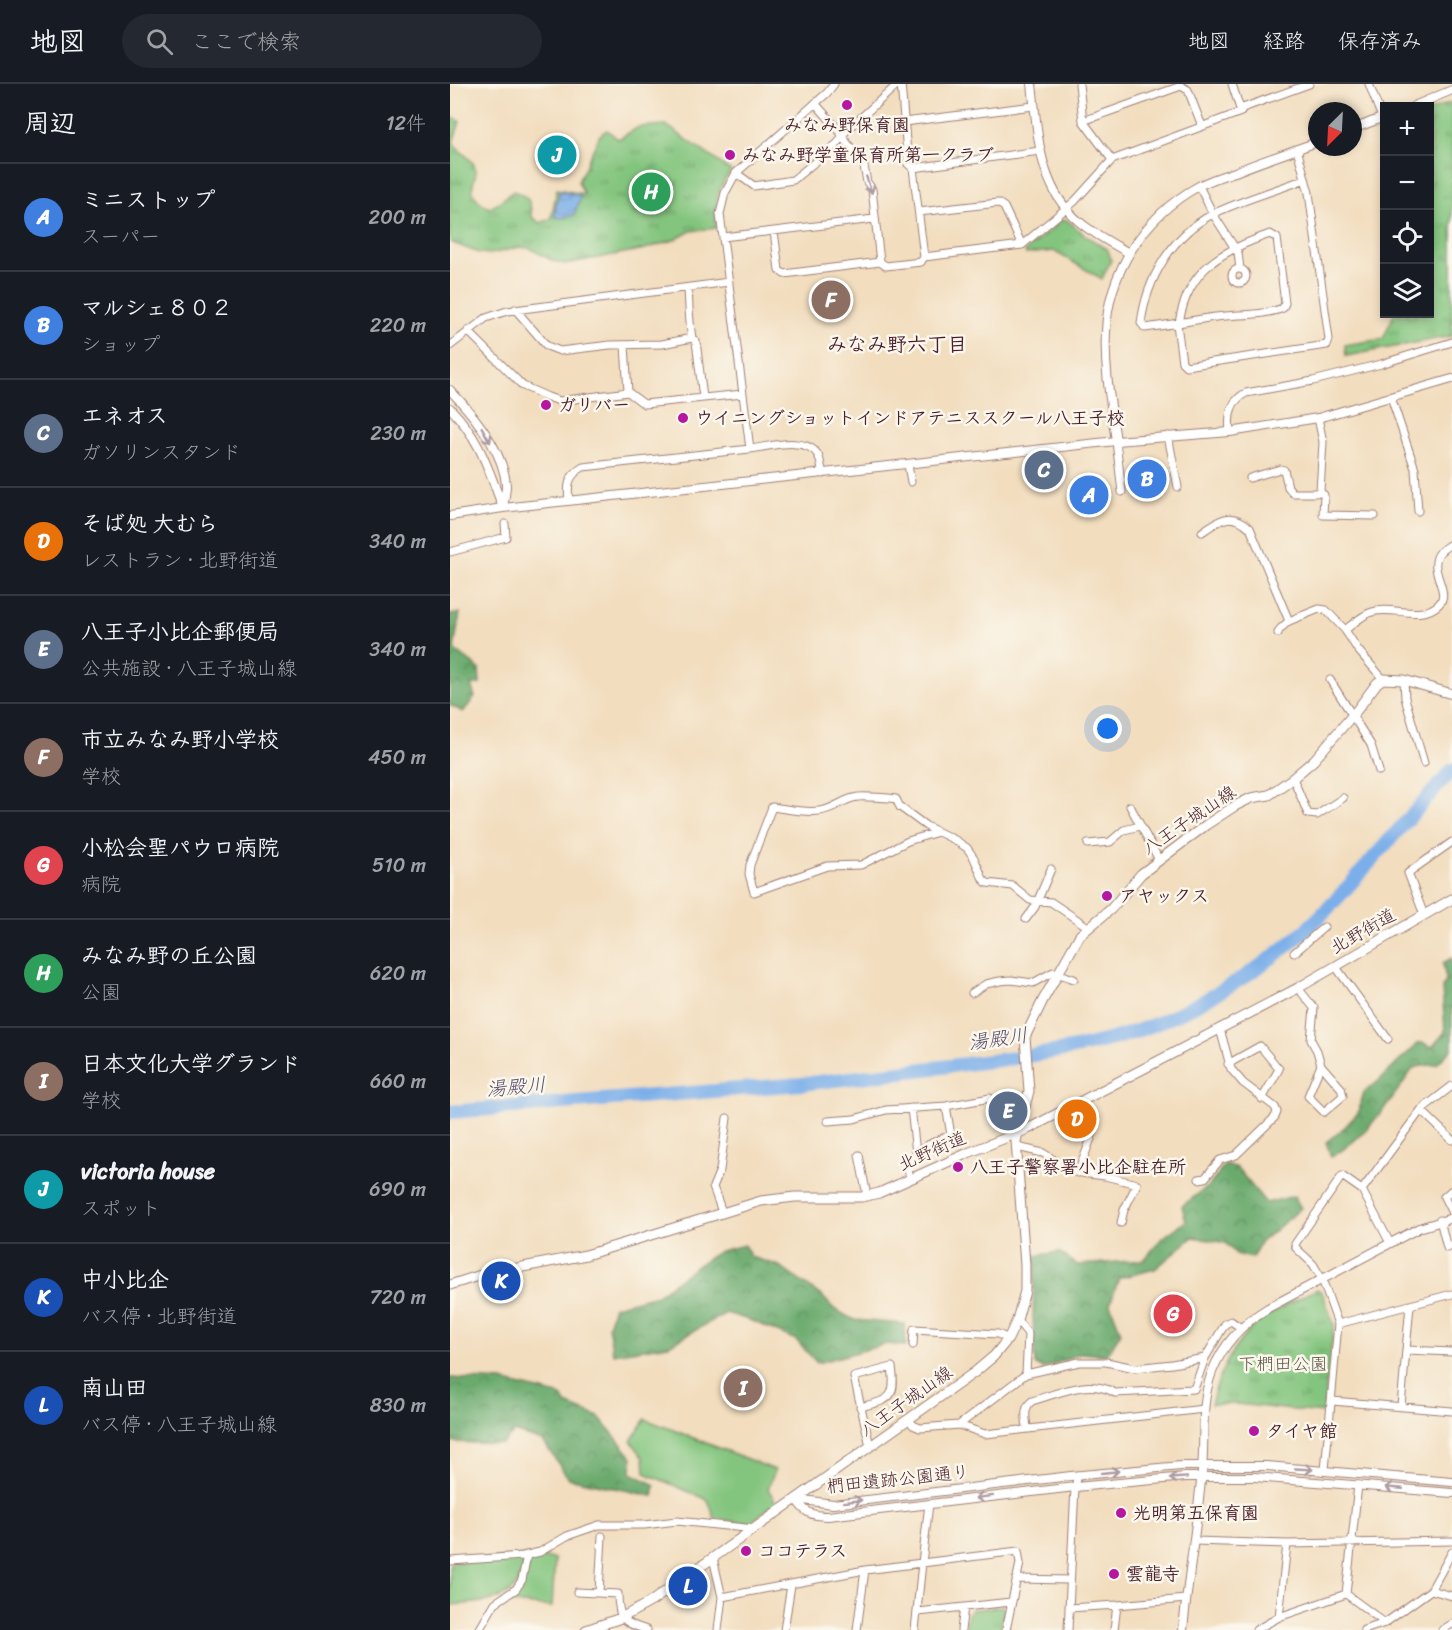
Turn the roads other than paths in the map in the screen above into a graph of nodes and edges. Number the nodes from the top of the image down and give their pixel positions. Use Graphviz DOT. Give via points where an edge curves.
graph roads {
  1 [pos="834,84"];
  2 [pos="899,84"];
  3 [pos="1032,84"];
  4 [pos="1079,84"];
  5 [pos="1232,84"];
  6 [pos="1309,84"];
  7 [pos="1369,84"];
  8 [pos="1452,90"];
  9 [pos="1424,102"];
  10 [pos="815,103"];
  11 [pos="1034,106"];
  12 [pos="1240,109"];
  13 [pos="1380,111"];
  14 [pos="1380,119"];
  15 [pos="1083,121"];
  16 [pos="904,122"];
  17 [pos="1202,126"];
  18 [pos="1362,126"];
  19 [pos="843,136"];
  20 [pos="1308,145"];
  21 [pos="1296,149"];
  22 [pos="1040,151"];
  23 [pos="1112,160"];
  24 [pos="913,168"];
  25 [pos="736,173"];
  26 [pos="1305,179"];
  27 [pos="1199,186"];
  28 [pos="1066,208"];
  29 [pos="919,213"];
  30 [pos="1213,214"];
  31 [pos="874,219"];
  32 [pos="774,231"];
  33 [pos="723,237"];
  34 [pos="1022,245"];
  35 [pos="1235,247"];
  36 [pos="1129,253"];
  37 [pos="924,257"];
  38 [pos="880,262"];
  39 [pos="1240,269"];
  40 [pos="729,282"];
  41 [pos="688,288"];
  42 [pos="515,309"];
  43 [pos="1178,324"];
  44 [pos="468,331"];
  45 [pos="692,338"];
  46 [pos="1452,342"];
  47 [pos="625,345"];
  48 [pos="450,346"];
  49 [pos="1452,379"];
  50 [pos="450,390"];
  51 [pos="628,392"];
  52 [pos="743,394"];
  53 [pos="1390,397"];
  54 [pos="703,398"];
  55 [pos="450,408"];
  56 [pos="1318,418"];
  57 [pos="1230,432"];
  58 [pos="1168,436"];
  59 [pos="1116,441"];
  60 [pos="750,449"];
  61 [pos="908,465"];
  62 [pos="822,474"];
  63 [pos="1250,478"];
  64 [pos="911,482"];
  65 [pos="1178,488"];
  66 [pos="1320,491"];
  67 [pos="1122,492"];
  68 [pos="569,501"];
  69 [pos="503,508"];
  70 [pos="1418,512"];
  71 [pos="450,516"];
  72 [pos="1375,516"];
  73 [pos="505,524"];
  74 [pos="1202,532"];
  75 [pos="1452,543"];
  76 [pos="450,552"];
  77 [pos="1289,621"];
  78 [pos="1345,630"];
  79 [pos="1278,633"];
  80 [pos="1383,679"];
  81 [pos="1330,680"];
  82 [pos="1404,680"];
  83 [pos="1452,694"];
  84 [pos="1352,716"];
  85 [pos="1424,763"];
  86 [pos="1380,771"];
  87 [pos="1293,778"];
  88 [pos="1342,798"];
  89 [pos="1130,806"];
  90 [pos="1140,826"];
  91 [pos="938,832"];
  92 [pos="1452,842"];
  93 [pos="1088,844"];
  94 [pos="1159,860"];
  95 [pos="1051,869"];
  96 [pos="1452,899"];
  97 [pos="1037,901"];
  98 [pos="1424,915"];
  99 [pos="1026,919"];
  100 [pos="1088,927"];
  101 [pos="1324,927"];
  102 [pos="1294,953"];
  103 [pos="1336,966"];
  104 [pos="1058,972"];
  105 [pos="1074,979"];
  106 [pos="1298,988"];
  107 [pos="972,993"];
  108 [pos="1220,1029"];
  109 [pos="1388,1039"];
  110 [pos="1228,1064"];
  111 [pos="1321,1065"];
  112 [pos="1452,1086"];
  113 [pos="990,1098"];
  114 [pos="1262,1098"];
  115 [pos="946,1106"];
  116 [pos="911,1108"];
  117 [pos="1421,1110"];
  118 [pos="727,1118"];
  119 [pos="828,1121"];
  120 [pos="1093,1133"];
  121 [pos="1016,1135"];
  122 [pos="1452,1140"];
  123 [pos="1017,1147"];
  124 [pos="916,1153"];
  125 [pos="859,1155"];
  126 [pos="1078,1173"];
  127 [pos="910,1179"];
  128 [pos="1199,1179"];
  129 [pos="1362,1190"];
  130 [pos="1452,1190"];
  131 [pos="867,1196"];
  132 [pos="722,1212"];
  133 [pos="1452,1213"];
  134 [pos="1452,1218"];
  135 [pos="1440,1220"];
  136 [pos="1120,1223"];
  137 [pos="1390,1243"];
  138 [pos="1452,1246"];
  139 [pos="1322,1279"];
  140 [pos="450,1285"];
  141 [pos="1452,1294"];
  142 [pos="1410,1305"];
  143 [pos="1017,1320"];
  144 [pos="1338,1324"];
  145 [pos="1241,1328"];
  146 [pos="1008,1338"];
  147 [pos="913,1344"];
  148 [pos="1407,1350"];
  149 [pos="1452,1352"];
  150 [pos="1205,1358"];
  151 [pos="1026,1374"];
  152 [pos="1332,1401"];
  153 [pos="1401,1406"];
  154 [pos="860,1407"];
  155 [pos="1204,1409"];
  156 [pos="1452,1411"];
  157 [pos="909,1419"];
  158 [pos="959,1425"];
  159 [pos="1027,1428"];
  160 [pos="870,1446"];
  161 [pos="1203,1466"];
  162 [pos="1325,1470"];
  163 [pos="1078,1475"];
  164 [pos="1202,1477"];
  165 [pos="1452,1482"];
  166 [pos="1358,1485"];
  167 [pos="1075,1487"];
  168 [pos="1452,1493"];
  169 [pos="796,1499"];
  170 [pos="929,1504"];
  171 [pos="754,1528"];
  172 [pos="602,1536"];
  173 [pos="1194,1541"];
  174 [pos="1352,1541"];
  175 [pos="1452,1541"];
  176 [pos="1287,1544"];
  177 [pos="1452,1552"];
  178 [pos="527,1555"];
  179 [pos="713,1558"];
  180 [pos="450,1561"];
  181 [pos="922,1563"];
  182 [pos="865,1570"];
  183 [pos="1016,1580"];
  184 [pos="1070,1580"];
  185 [pos="791,1585"];
  186 [pos="1431,1590"];
  187 [pos="577,1592"];
  188 [pos="599,1593"];
  189 [pos="1346,1594"];
  190 [pos="1452,1596"];
  191 [pos="722,1597"];
  192 [pos="1186,1599"];
  193 [pos="1011,1602"];
  194 [pos="1117,1605"];
  195 [pos="964,1607"];
  196 [pos="1069,1608"];
  197 [pos="918,1612"];
  198 [pos="1279,1617"];
  199 [pos="621,1618"];
  200 [pos="1385,1623"];
  201 [pos="1452,1624"];
  202 [pos="479,1630"];
  203 [pos="586,1630"];
  204 [pos="647,1630"];
  205 [pos="718,1630"];
  206 [pos="784,1630"];
  207 [pos="857,1630"];
  208 [pos="915,1630"];
  209 [pos="961,1630"];
  210 [pos="1006,1630"];
  211 [pos="1068,1630"];
  212 [pos="1114,1630"];
  213 [pos="1183,1630"];
  214 [pos="1256,1630"];
  215 [pos="1364,1630"];
  216 [pos="1442,1630"];
  1 -- 10 [label="street"];
  2 -- 16 [label="street"];
  2 -- 19 [label="street"];
  3 -- 11 [label="street"];
  4 -- 15 [label="street"];
  5 -- 12 [label="street"];
  6 -- 12 [label="street"];
  7 -- 13 [label="street"];
  8 -- 9 [label="street"];
  10 -- 19 [label="street"];
  10 -- 25 [label="street"];
  11 -- 16 [label="street"];
  11 -- 22 [label="street"];
  12 -- 17 [label="street" via="1241,112"];
  14 -- 18 [label="street"];
  15 -- 17 [label="street" via="1181,86 1188,90"];
  15 -- 23 [label="street"];
  16 -- 24 [label="street" via="908,164"];
  17 -- 23 [label="street"];
  19 -- 25 [label="street" via="791,182 753,186"];
  19 -- 31 [label="street, one-way" via="864,164 872,189"];
  20 -- 21 [label="street"];
  21 -- 26 [label="street"];
  21 -- 27 [label="street"];
  22 -- 24 [label="street"];
  22 -- 28 [label="street" via="1050,185"];
  23 -- 28 [label="street"];
  24 -- 29 [label="street"];
  25 -- 33 [label="street" via="721,205"];
  26 -- 30 [label="street"];
  26 -- 43 [label="street" via="1327,345 1186,366 1182,362"];
  27 -- 30 [label="street"];
  27 -- 36 [label="street" via="1161,213"];
  28 -- 34 [label="street"];
  28 -- 36 [label="street" via="1088,228"];
  29 -- 34 [label="street" via="998,203 1004,207"];
  29 -- 37 [label="street"];
  30 -- 35 [label="street"];
  30 -- 43 [label="street" via="1175,245 1159,267 1143,304 1141,325 1145,328"];
  31 -- 32 [label="street"];
  31 -- 38 [label="street"];
  32 -- 33 [label="street"];
  32 -- 38 [label="street" via="779,270 784,274"];
  33 -- 40 [label="street"];
  34 -- 37 [label="street"];
  35 -- 39 [label="street"];
  35 -- 43 [label="street" via="1199,274 1186,297"];
  35 -- 43 [label="street" via="1270,234 1275,236 1284,306"];
  36 -- 59 [label="street" via="1111,299 1106,332"];
  37 -- 38 [label="street" via="921,262 886,266"];
  40 -- 41 [label="street"];
  40 -- 52 [label="street"];
  41 -- 42 [label="street"];
  41 -- 45 [label="street"];
  42 -- 44 [label="street" via="490,316"];
  42 -- 47 [label="street" via="544,342 560,351"];
  44 -- 48 [label="street"];
  44 -- 51 [label="street" via="523,386 548,397 559,401"];
  45 -- 47 [label="street"];
  45 -- 54 [label="street" via="696,341"];
  46 -- 57 [label="street" via="1313,381 1246,393 1231,408"];
  47 -- 51 [label="street"];
  49 -- 53 [label="street"];
  50 -- 69 [label="street, one-way" via="489,438 506,484"];
  51 -- 54 [label="street" via="644,404"];
  52 -- 54 [label="street"];
  52 -- 60 [label="street"];
  53 -- 56 [label="street"];
  53 -- 70 [label="street" via="1415,469"];
  55 -- 69 [label="street" via="478,443"];
  56 -- 57 [label="street"];
  56 -- 66 [label="street" via="1323,442"];
  57 -- 58 [label="street"];
  58 -- 59 [label="street"];
  58 -- 65 [label="street"];
  59 -- 61 [label="street"];
  59 -- 67 [label="street"];
  60 -- 62 [label="street" via="805,445 817,454"];
  60 -- 68 [label="street" via="583,467 569,480"];
  61 -- 62 [label="street"];
  61 -- 64 [label="street"];
  62 -- 68 [label="street"];
  63 -- 66 [label="street" via="1280,469 1284,470 1293,493"];
  66 -- 72 [label="street" via="1324,495 1323,515"];
  68 -- 69 [label="street"];
  69 -- 71 [label="street"];
  73 -- 76 [label="street" via="506,537"];
  74 -- 77 [label="street" via="1234,517 1250,528"];
  75 -- 78 [label="street" via="1441,551 1436,562 1443,592 1439,604 1413,613 1372,612"];
  77 -- 78 [label="street" via="1326,610"];
  77 -- 79 [label="street"];
  78 -- 80 [label="street"];
  80 -- 82 [label="main road"];
  80 -- 84 [label="main road, 八王子城山線"];
  81 -- 84 [label="street"];
  82 -- 83 [label="main road"];
  82 -- 85 [label="street" via="1405,698"];
  84 -- 86 [label="street" via="1371,745"];
  84 -- 87 [label="main road, 八王子城山線"];
  87 -- 88 [label="street" via="1308,814 1317,815"];
  87 -- 94 [label="main road, 八王子城山線" via="1269,795 1235,806"];
  89 -- 90 [label="street"];
  90 -- 93 [label="street" via="1124,830 1110,842"];
  90 -- 94 [label="street"];
  91 -- 91 [label="street" via="892,798 858,797 820,811 772,807 749,874 754,892 827,866 861,865 908,841"];
  91 -- 97 [label="street" via="967,848 987,883 1013,886"];
  92 -- 98 [label="street" via="1408,873"];
  94 -- 100 [label="main road, 八王子城山線"];
  95 -- 97 [label="street"];
  96 -- 98 [label="main road, 北野街道"];
  97 -- 99 [label="street"];
  97 -- 100 [label="street" via="1061,907"];
  98 -- 103 [label="main road, 北野街道"];
  100 -- 104 [label="main road, 八王子城山線"];
  101 -- 102 [label="street"];
  103 -- 106 [label="main road, 北野街道"];
  103 -- 109 [label="street"];
  104 -- 105 [label="street"];
  104 -- 107 [label="street" via="1033,983 1011,980 986,984"];
  104 -- 121 [label="main road, 八王子城山線" via="1028,1028 1024,1044 1029,1096"];
  106 -- 108 [label="main road, 北野街道"];
  106 -- 111 [label="street" via="1314,1008 1311,1040"];
  108 -- 110 [label="street"];
  108 -- 121 [label="main road, 北野街道"];
  110 -- 114 [label="street"];
  110 -- 114 [label="street" via="1260,1046 1279,1069"];
  111 -- 111 [label="street" via="1343,1096 1324,1112 1308,1096"];
  112 -- 117 [label="street"];
  113 -- 115 [label="street"];
  114 -- 128 [label="street" via="1275,1107 1275,1117 1236,1155 1220,1160 1205,1178"];
  115 -- 116 [label="street"];
  115 -- 124 [label="street" via="951,1135"];
  116 -- 119 [label="street"];
  116 -- 124 [label="street"];
  117 -- 122 [label="street"];
  117 -- 129 [label="street"];
  118 -- 132 [label="street" via="720,1170 713,1187"];
  120 -- 126 [label="street"];
  121 -- 123 [label="main road, 八王子城山線"];
  121 -- 127 [label="main road, 北野街道"];
  123 -- 126 [label="street" via="1043,1153"];
  123 -- 143 [label="main road, 八王子城山線" via="1026,1278"];
  124 -- 127 [label="street" via="908,1168"];
  125 -- 131 [label="street"];
  126 -- 136 [label="street" via="1137,1184"];
  127 -- 131 [label="main road, 北野街道"];
  129 -- 137 [label="street"];
  129 -- 139 [label="street" via="1342,1176 1295,1241 1296,1248"];
  130 -- 133 [label="street" via="1444,1197"];
  131 -- 132 [label="main road, 北野街道" via="780,1198"];
  132 -- 140 [label="main road, 北野街道" via="586,1255 481,1275"];
  134 -- 135 [label="street"];
  135 -- 137 [label="street"];
  135 -- 138 [label="street" via="1447,1248"];
  137 -- 139 [label="street"];
  139 -- 144 [label="street"];
  139 -- 145 [label="street" via="1263,1311"];
  141 -- 142 [label="street"];
  142 -- 144 [label="street"];
  142 -- 148 [label="street"];
  143 -- 146 [label="main road, 八王子城山線"];
  143 -- 151 [label="street" via="1028,1334"];
  144 -- 152 [label="street"];
  145 -- 150 [label="street" via="1231,1322 1226,1324"];
  145 -- 155 [label="street" via="1217,1361"];
  146 -- 147 [label="street" via="998,1334 914,1329"];
  146 -- 157 [label="main road, 八王子城山線" via="985,1364"];
  148 -- 149 [label="street"];
  148 -- 153 [label="street"];
  150 -- 151 [label="street" via="1135,1368 1086,1361"];
  150 -- 159 [label="street" via="1194,1389 1115,1393 1087,1385 1032,1401 1025,1412"];
  151 -- 158 [label="street"];
  152 -- 153 [label="street"];
  152 -- 162 [label="street"];
  153 -- 156 [label="street"];
  154 -- 154 [label="street" via="885,1400 893,1390 892,1367 854,1377"];
  154 -- 160 [label="street"];
  155 -- 159 [label="street"];
  155 -- 161 [label="street"];
  157 -- 158 [label="street" via="920,1428"];
  157 -- 160 [label="main road, 八王子城山線"];
  158 -- 159 [label="street" via="985,1434"];
  160 -- 169 [label="main road, 八王子城山線"];
  161 -- 162 [label="street, 椚田遺跡公園通り, one-way"];
  163 -- 161 [label="street, 椚田遺跡公園通り, one-way"];
  161 -- 164 [label="street"];
  162 -- 165 [label="street, 椚田遺跡公園通り"];
  163 -- 167 [label="street"];
  169 -- 163 [label="street, 椚田遺跡公園通り, one-way" via="833,1504"];
  164 -- 166 [label="street, 椚田遺跡公園通り"];
  164 -- 167 [label="street, 椚田遺跡公園通り, one-way"];
  164 -- 173 [label="street"];
  168 -- 166 [label="street, 椚田遺跡公園通り, one-way"];
  166 -- 174 [label="street"];
  167 -- 170 [label="street, 椚田遺跡公園通り, one-way"];
  167 -- 184 [label="street"];
  169 -- 170 [label="street, 椚田遺跡公園通り" via="803,1510 819,1516"];
  169 -- 171 [label="main road, 八王子城山線"];
  170 -- 181 [label="street"];
  171 -- 178 [label="street" via="677,1521 599,1525"];
  171 -- 179 [label="main road, 八王子城山線"];
  172 -- 188 [label="street"];
  173 -- 176 [label="street"];
  173 -- 192 [label="street"];
  174 -- 175 [label="street"];
  174 -- 176 [label="street"];
  174 -- 189 [label="street"];
  176 -- 198 [label="street"];
  177 -- 186 [label="street"];
  178 -- 180 [label="street"];
  178 -- 202 [label="street" via="522,1580 495,1604"];
  179 -- 191 [label="street"];
  179 -- 199 [label="main road, 八王子城山線"];
  181 -- 182 [label="street"];
  181 -- 183 [label="street" via="1018,1551"];
  181 -- 197 [label="street"];
  182 -- 185 [label="street"];
  182 -- 207 [label="street"];
  183 -- 184 [label="street"];
  183 -- 193 [label="street"];
  184 -- 196 [label="street"];
  185 -- 191 [label="street"];
  185 -- 206 [label="street"];
  186 -- 190 [label="street"];
  186 -- 200 [label="street"];
  187 -- 188 [label="street"];
  188 -- 199 [label="street" via="618,1594"];
  189 -- 198 [label="street"];
  189 -- 200 [label="street"];
  191 -- 205 [label="street"];
  192 -- 194 [label="street"];
  192 -- 213 [label="street"];
  193 -- 195 [label="street"];
  193 -- 210 [label="street"];
  194 -- 196 [label="street"];
  194 -- 212 [label="street"];
  195 -- 197 [label="street"];
  195 -- 209 [label="street"];
  196 -- 211 [label="street"];
  197 -- 208 [label="street"];
  198 -- 214 [label="street"];
  199 -- 203 [label="main road, 八王子城山線"];
  199 -- 204 [label="street" via="631,1626"];
  200 -- 215 [label="street"];
  201 -- 216 [label="street"];
}
